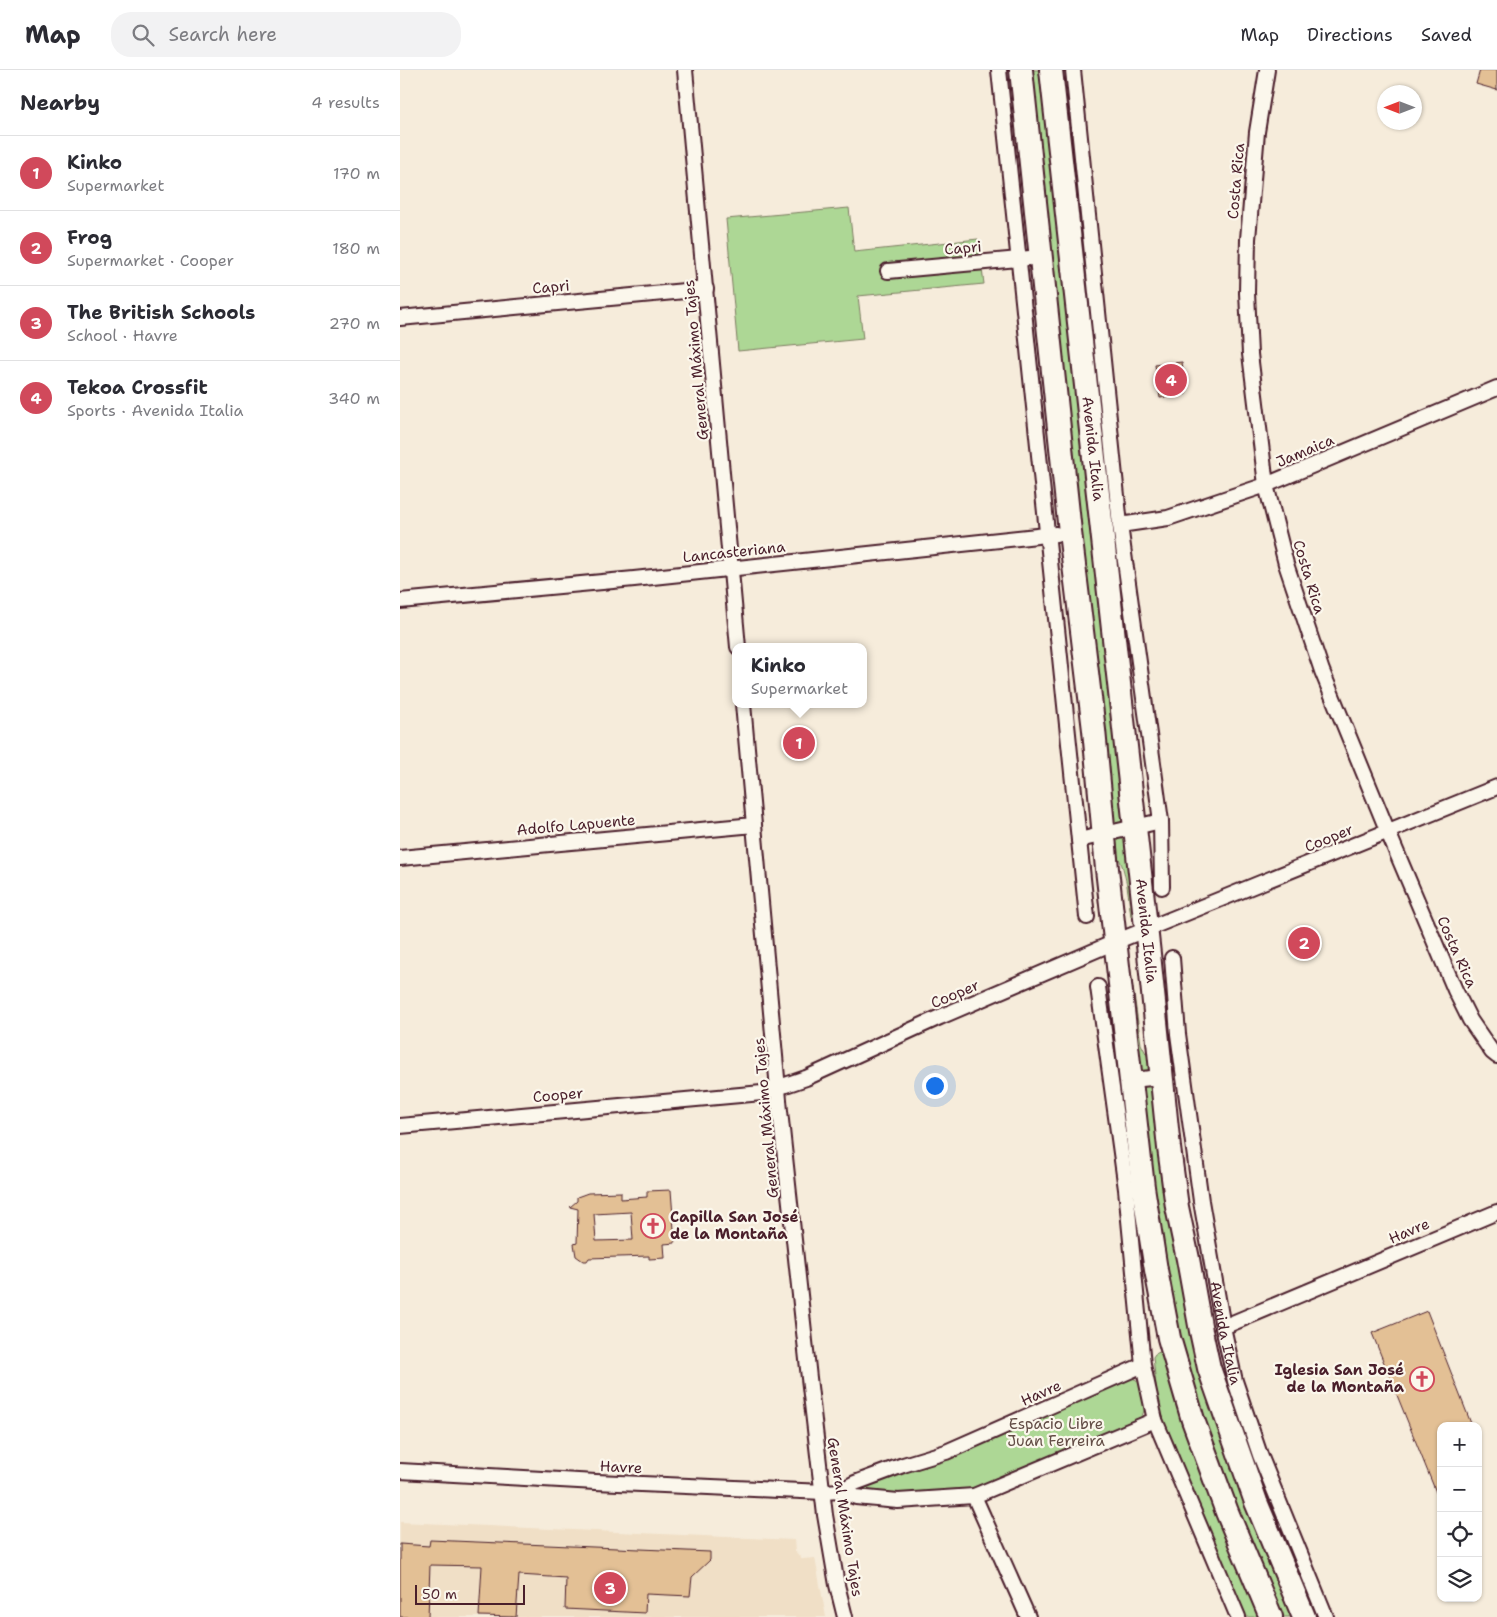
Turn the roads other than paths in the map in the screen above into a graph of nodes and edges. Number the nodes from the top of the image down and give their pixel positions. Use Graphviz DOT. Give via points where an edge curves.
graph roads {
  1 [pos="685,70"];
  2 [pos="999,70"];
  3 [pos="1021,70"];
  4 [pos="1051,70"];
  5 [pos="1073,70"];
  6 [pos="1267,70"];
  7 [pos="1041,257"];
  8 [pos="1019,259"];
  9 [pos="888,271"];
  10 [pos="706,289"];
  11 [pos="400,318"];
  12 [pos="1049,330"];
  13 [pos="1026,331"];
  14 [pos="1497,388"];
  15 [pos="1266,485"];
  16 [pos="1120,525"];
  17 [pos="1070,532"];
  18 [pos="1047,535"];
  19 [pos="732,569"];
  20 [pos="400,601"];
  21 [pos="738,643"];
  22 [pos="744,708"];
  23 [pos="1094,730"];
  24 [pos="1068,735"];
  25 [pos="1098,776"];
  26 [pos="1073,781"];
  27 [pos="1497,787"];
  28 [pos="1161,821"];
  29 [pos="754,825"];
  30 [pos="1134,827"];
  31 [pos="1388,832"];
  32 [pos="1104,834"];
  33 [pos="1079,840"];
  34 [pos="400,858"];
  35 [pos="1107,870"];
  36 [pos="1083,875"];
  37 [pos="1162,886"];
  38 [pos="1087,917"];
  39 [pos="1145,930"];
  40 [pos="1115,942"];
  41 [pos="1172,958"];
  42 [pos="1098,987"];
  43 [pos="1168,1035"];
  44 [pos="1116,1040"];
  45 [pos="1497,1056"];
  46 [pos="1161,1069"];
  47 [pos="1131,1080"];
  48 [pos="779,1088"];
  49 [pos="400,1126"];
  50 [pos="1134,1188"];
  51 [pos="1497,1212"];
  52 [pos="1141,1237"];
  53 [pos="1223,1327"];
  54 [pos="1143,1365"];
  55 [pos="1155,1420"];
  56 [pos="400,1471"];
  57 [pos="840,1491"];
  58 [pos="824,1492"];
  59 [pos="974,1496"];
  60 [pos="845,1617"];
  61 [pos="1028,1617"];
  62 [pos="1238,1617"];
  63 [pos="1271,1617"];
  64 [pos="1304,1617"];
  65 [pos="1326,1617"];
  1 -- 10 [label="street, General Máximo Tajes"];
  2 -- 8 [label="street"];
  3 -- 7 [label="main road, Avenida Italia"];
  4 -- 30 [label="main road, Avenida Italia"];
  5 -- 16 [label="street, Avenida Italia"];
  6 -- 15 [label="street, Costa Rica" via="1256,132 1247,293 1250,354"];
  7 -- 8 [label="street, Capri"];
  7 -- 12 [label="main road, Avenida Italia"];
  8 -- 9 [label="street, Capri"];
  8 -- 13 [label="street"];
  10 -- 11 [label="street, Capri"];
  10 -- 19 [label="street, General Máximo Tajes"];
  12 -- 13 [label="street"];
  12 -- 17 [label="main road, Avenida Italia"];
  13 -- 18 [label="street"];
  14 -- 15 [label="street, Jamaica"];
  15 -- 16 [label="street, Jamaica" via="1168,518"];
  15 -- 31 [label="street, Costa Rica" via="1286,564 1322,671"];
  16 -- 28 [label="street, Avenida Italia"];
  17 -- 18 [label="street, Lancasteriana"];
  17 -- 23 [label="main road, Avenida Italia"];
  18 -- 19 [label="street, Lancasteriana"];
  18 -- 24 [label="street"];
  19 -- 20 [label="street, Lancasteriana"];
  19 -- 21 [label="street, General Máximo Tajes"];
  22 -- 29 [label="street, General Máximo Tajes"];
  23 -- 24 [label="street"];
  23 -- 25 [label="main road, Avenida Italia"];
  24 -- 26 [label="street"];
  25 -- 26 [label="street"];
  25 -- 32 [label="main road, Avenida Italia"];
  26 -- 33 [label="street"];
  27 -- 31 [label="street, Cooper"];
  28 -- 30 [label="street"];
  28 -- 37 [label="street, Avenida Italia"];
  29 -- 34 [label="street, Adolfo Lapuente"];
  29 -- 48 [label="street, General Máximo Tajes"];
  30 -- 32 [label="street"];
  30 -- 39 [label="main road, Avenida Italia"];
  31 -- 39 [label="street, Cooper"];
  31 -- 45 [label="street, Costa Rica" via="1455,990 1470,1020"];
  32 -- 33 [label="street"];
  32 -- 35 [label="main road, Avenida Italia"];
  32 -- 39 [label="main road" via="1119,869 1130,924"];
  33 -- 36 [label="street"];
  35 -- 36 [label="street"];
  35 -- 40 [label="main road, Avenida Italia"];
  36 -- 38 [label="street"];
  39 -- 40 [label="street, Cooper"];
  39 -- 43 [label="main road, Avenida Italia"];
  40 -- 44 [label="main road, Avenida Italia"];
  40 -- 46 [label="main road" via="1128,944 1136,957 1143,1024"];
  40 -- 48 [label="street, Cooper"];
  41 -- 43 [label="street, Avenida Italia"];
  42 -- 44 [label="street, Avenida Italia"];
  43 -- 46 [label="main road, Avenida Italia"];
  43 -- 53 [label="street, Avenida Italia"];
  44 -- 47 [label="main road, Avenida Italia"];
  44 -- 50 [label="street, Avenida Italia"];
  46 -- 47 [label="street"];
  46 -- 64 [label="main road, Avenida Italia" via="1177,1207 1209,1368 1256,1502"];
  47 -- 50 [label="main road, Avenida Italia"];
  48 -- 49 [label="street, Cooper" via="762,1093"];
  48 -- 58 [label="street, General Máximo Tajes"];
  50 -- 52 [label="main road, Avenida Italia"];
  51 -- 53 [label="street, Havre"];
  52 -- 54 [label="street, Avenida Italia"];
  52 -- 63 [label="main road, Avenida Italia" via="1156,1270 1169,1338 1193,1420"];
  53 -- 65 [label="street, Avenida Italia" via="1235,1381 1260,1455"];
  54 -- 55 [label="street, Avenida Italia"];
  54 -- 57 [label="street, Havre" via="946,1452 854,1483"];
  55 -- 59 [label="street, Havre"];
  55 -- 62 [label="street, Avenida Italia"];
  56 -- 58 [label="street, Havre"];
  57 -- 58 [label="street, Havre"];
  57 -- 59 [label="street, Havre" via="856,1497 898,1500"];
  58 -- 60 [label="street, General Máximo Tajes" via="825,1515"];
  59 -- 61 [label="street"];
}
